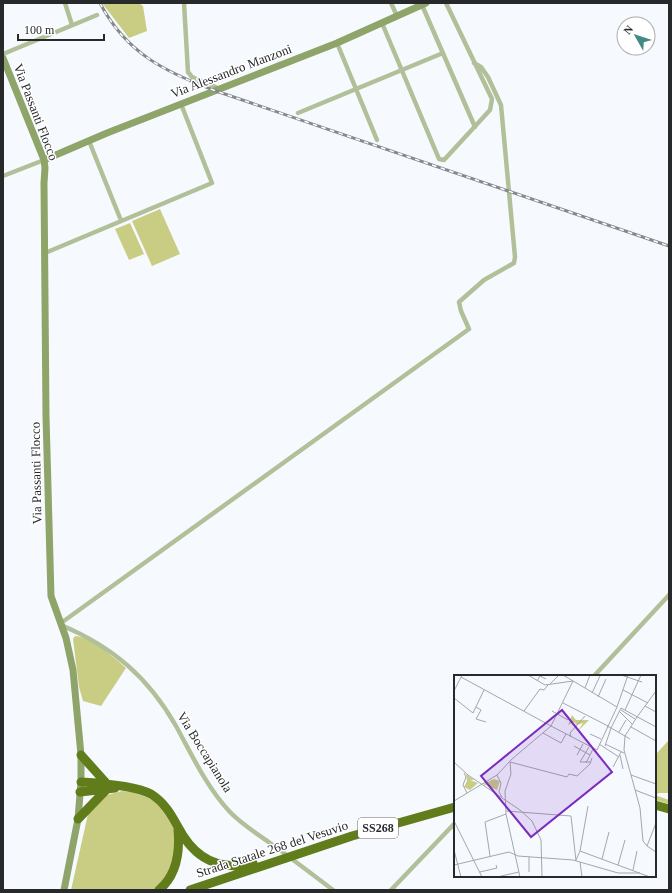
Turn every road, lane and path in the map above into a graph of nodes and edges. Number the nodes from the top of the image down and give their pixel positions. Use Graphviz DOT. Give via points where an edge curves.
graph roads {
  1 [pos="65,3"];
  2 [pos="184,3"];
  3 [pos="391,3"];
  4 [pos="446,3"];
  5 [pos="424,4"];
  6 [pos="98,15"];
  7 [pos="397,16"];
  8 [pos="382,23"];
  9 [pos="72,25"];
  10 [pos="337,43"];
  11 [pos="443,53"];
  12 [pos="3,54"];
  13 [pos="3,58"];
  14 [pos="474,62"];
  15 [pos="402,70"];
  16 [pos="221,89"];
  17 [pos="357,90"];
  18 [pos="181,104"];
  19 [pos="298,113"];
  20 [pos="475,127"];
  21 [pos="377,140"];
  22 [pos="89,142"];
  23 [pos="44,160"];
  24 [pos="3,176"];
  25 [pos="120,218"];
  26 [pos="45,253"];
  27 [pos="669,595"];
  28 [pos="61,624"];
  29 [pos="595,675"];
  30 [pos="81,755"];
  31 [pos="81,782"];
  32 [pos="106,787"];
  33 [pos="80,792"];
  34 [pos="656,805"];
  35 [pos="454,807"];
  36 [pos="669,809"];
  37 [pos="78,819"];
  38 [pos="454,824"];
  39 [pos="177,827"];
  40 [pos="277,861"];
  41 [pos="64,890"];
  42 [pos="159,890"];
  43 [pos="190,890"];
  44 [pos="334,890"];
  45 [pos="392,890"];
  1 -- 9 [label="street"];
  2 -- 16 [label="street" via="188,72 192,77"];
  3 -- 7 [label="street"];
  4 -- 14 [label="street"];
  5 -- 7 [label="main road, Via Alessandro Manzoni"];
  5 -- 11 [label="street"];
  6 -- 9 [label="street"];
  7 -- 8 [label="main road, Via Alessandro Manzoni"];
  8 -- 10 [label="main road, Via Alessandro Manzoni"];
  8 -- 15 [label="street"];
  9 -- 12 [label="street"];
  10 -- 16 [label="main road, Via Alessandro Manzoni"];
  10 -- 17 [label="street"];
  11 -- 15 [label="street"];
  11 -- 20 [label="street"];
  13 -- 23 [label="main road, Via Passanti Flocco"];
  14 -- 20 [label="street" via="492,99 490,110"];
  14 -- 28 [label="street" via="488,77 501,105 515,257 514,262 484,280 459,302 460,311 469,328"];
  15 -- 17 [label="street"];
  15 -- 20 [label="street" via="439,159 444,160"];
  16 -- 18 [label="main road, Via Alessandro Manzoni"];
  17 -- 19 [label="street"];
  17 -- 21 [label="street"];
  18 -- 22 [label="main road, Via Alessandro Manzoni"];
  18 -- 26 [label="street" via="212,183"];
  22 -- 23 [label="main road, Via Alessandro Manzoni"];
  22 -- 25 [label="street"];
  23 -- 24 [label="street"];
  23 -- 26 [label="main road, Via Passanti Flocco"];
  26 -- 28 [label="main road, Via Passanti Flocco" via="51,596"];
  27 -- 29 [label="street"];
  28 -- 30 [label="main road, Via Passanti Flocco" via="73,670"];
  28 -- 44 [label="street, Via Boccapianola" via="104,646 130,667 171,718 201,772 230,811"];
  30 -- 31 [label="main road, Via Passanti Flocco"];
  30 -- 32 [label="highway"];
  31 -- 32 [label="highway"];
  31 -- 33 [label="main road, Via Passanti Flocco"];
  32 -- 33 [label="highway"];
  32 -- 37 [label="highway"];
  32 -- 39 [label="highway" via="121,787 150,794 169,811"];
  33 -- 37 [label="main road, Via Passanti Flocco"];
  34 -- 36 [label="highway"];
  35 -- 40 [label="highway, Strada Statale 268 del Vesuvio / SS268"];
  37 -- 41 [label="main road, Via Passanti Flocco"];
  38 -- 45 [label="street"];
  39 -- 40 [label="highway" via="192,848 203,858 217,864 233,866"];
  39 -- 42 [label="highway" via="179,853 176,864 170,877"];
  40 -- 43 [label="highway, Strada Statale 268 del Vesuvio / SS268"];
}
